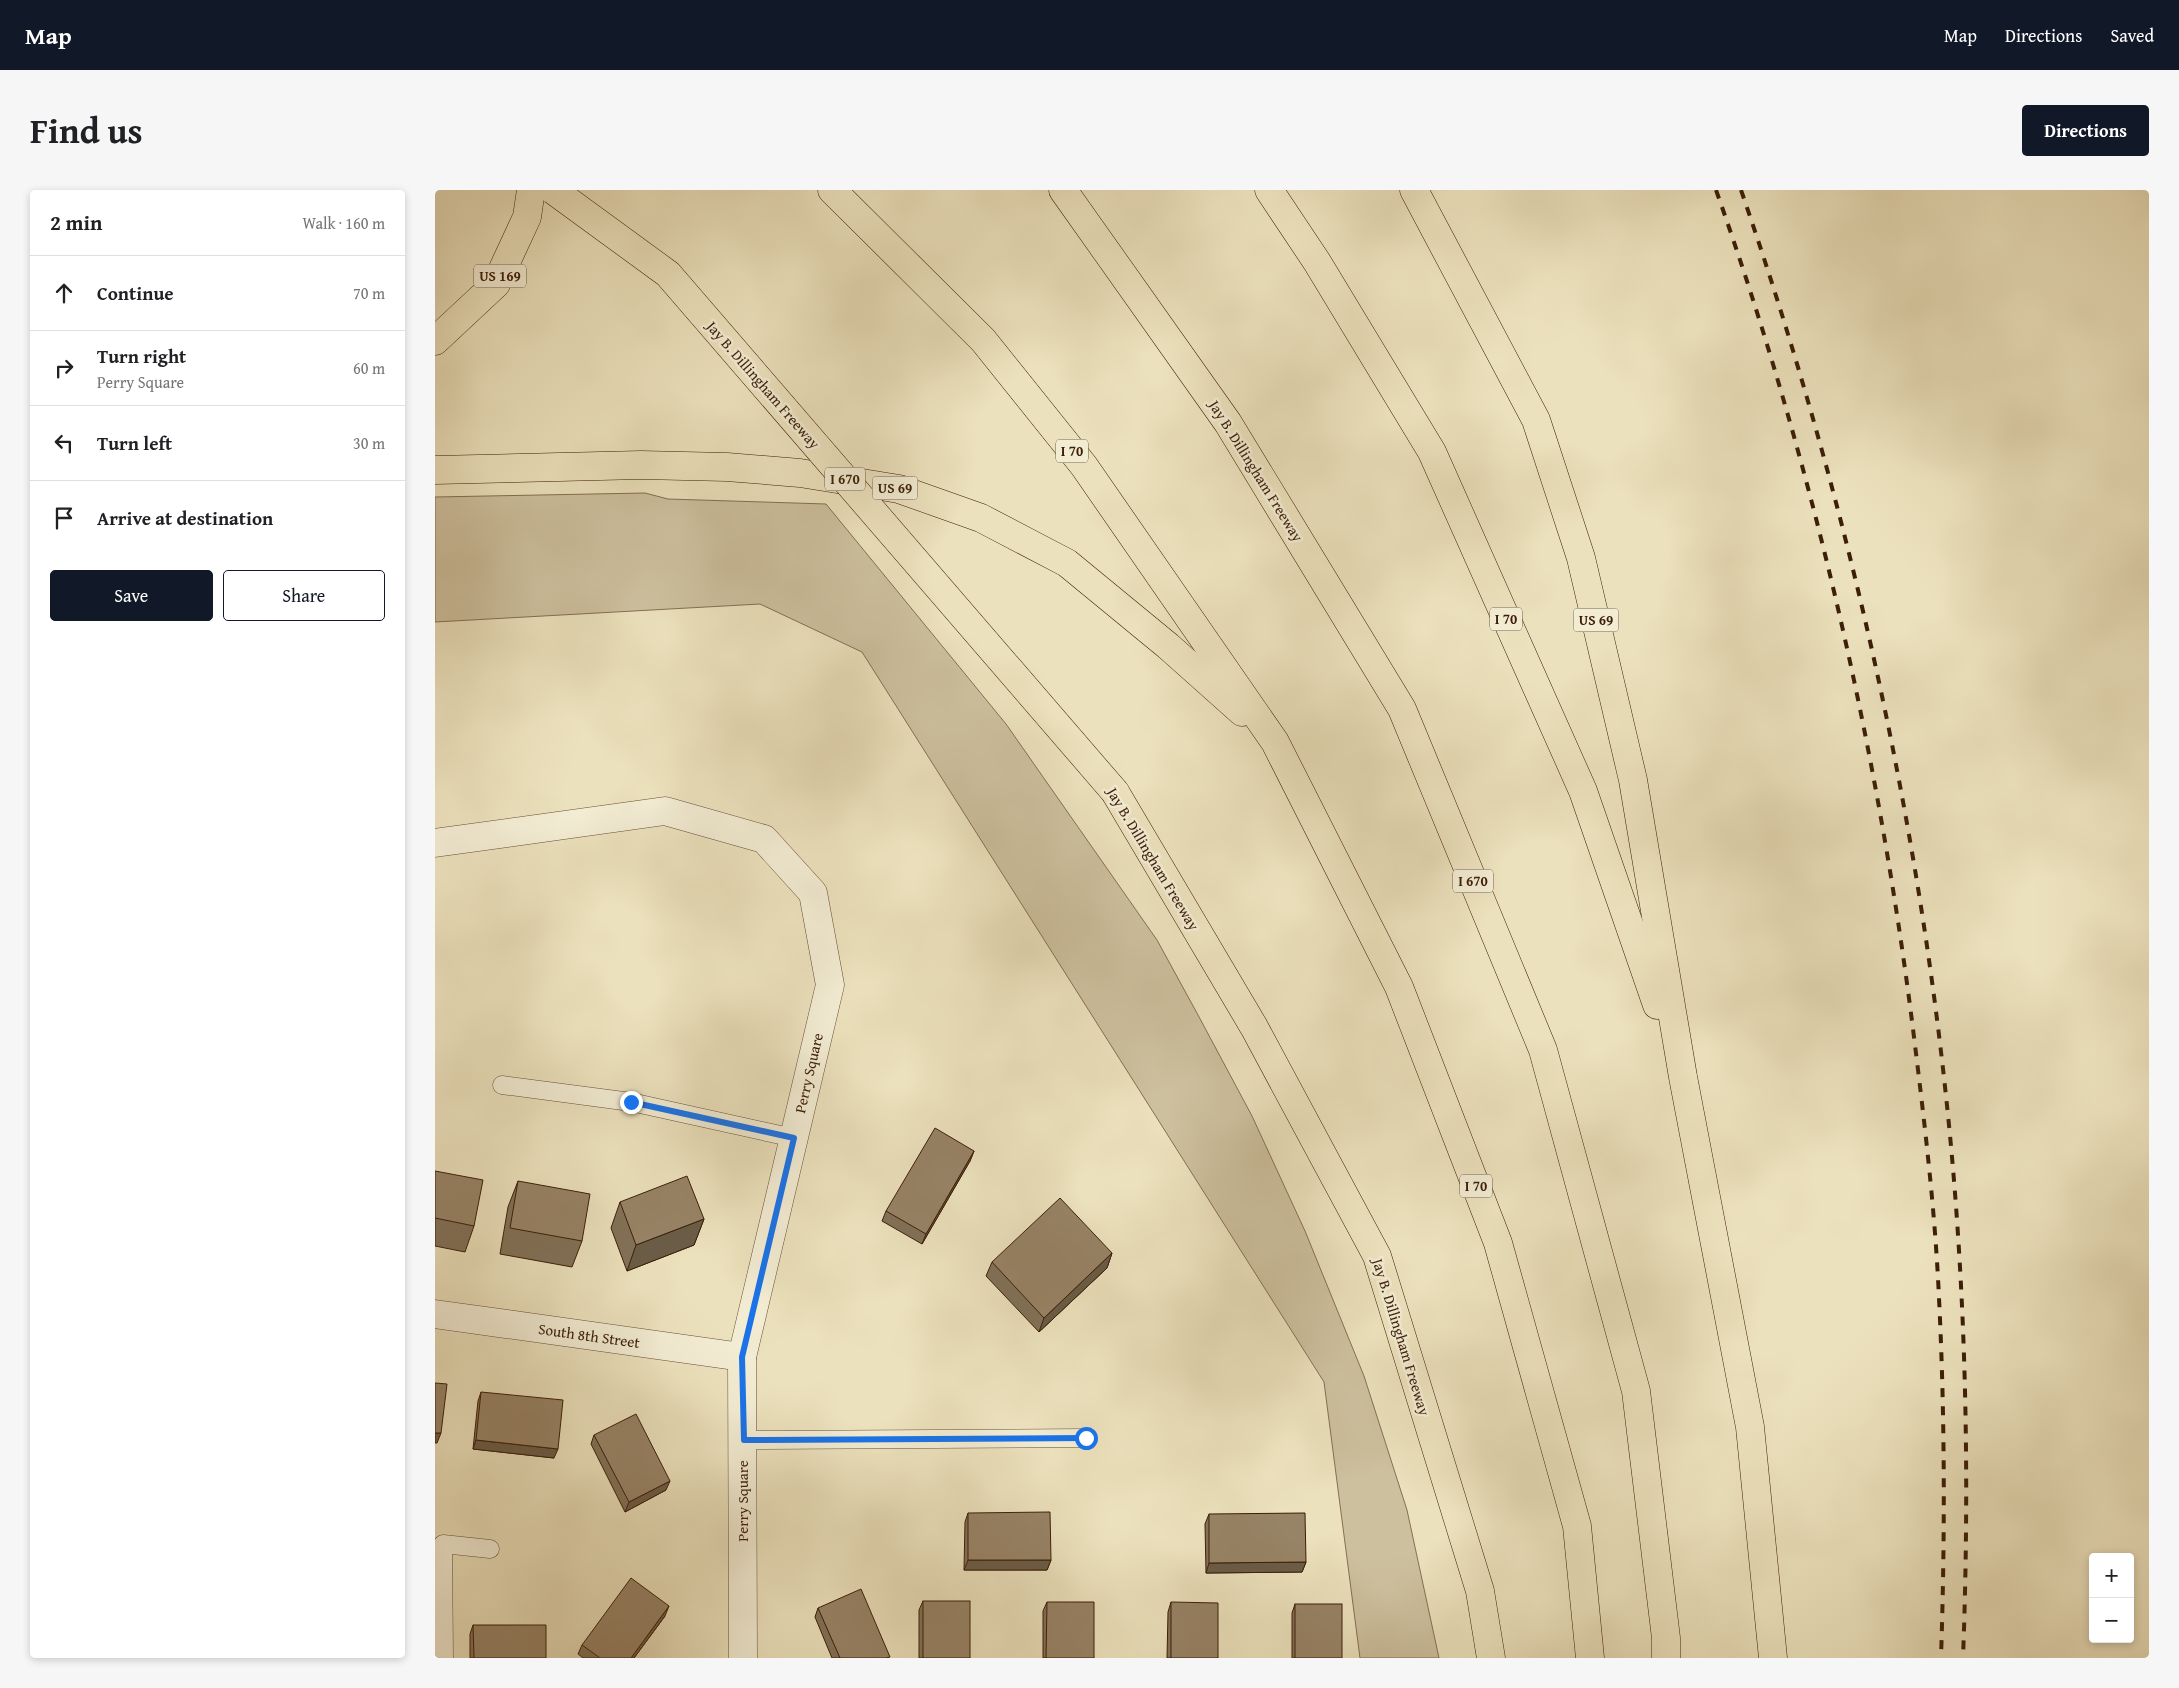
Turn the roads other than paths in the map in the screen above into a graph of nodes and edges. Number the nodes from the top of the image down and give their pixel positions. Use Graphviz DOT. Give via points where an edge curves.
graph roads {
  1 [pos="531,190"];
  2 [pos="553,190"];
  3 [pos="832,190"];
  4 [pos="1063,190"];
  5 [pos="1269,190"];
  6 [pos="1413,190"];
  7 [pos="435,341"];
  8 [pos="435,470"];
  9 [pos="1275,742"];
  10 [pos="435,844"];
  11 [pos="1683,1077"];
  12 [pos="502,1085"];
  13 [pos="794,1138"];
  14 [pos="435,1314"];
  15 [pos="742,1357"];
  16 [pos="1086,1438"];
  17 [pos="744,1440"];
  18 [pos="439,1544"];
  19 [pos="490,1550"];
  20 [pos="444,1658"];
  21 [pos="743,1658"];
  22 [pos="1491,1658"];
  23 [pos="1590,1658"];
  24 [pos="1666,1658"];
  25 [pos="1773,1658"];
  1 -- 7 [label="highway, US 169" via="527,217 496,284"];
  2 -- 22 [label="highway, Jay B. Dillingham Freeway / I 670, bridge" via="668,274 1115,792 1254,1027 1377,1256 1480,1591"];
  3 -- 9 [label="highway, I 70" via="983,340 1085,466"];
  4 -- 24 [label="highway, Jay B. Dillingham Freeway / I 670" via="1228,423 1402,709 1543,1050 1636,1391"];
  5 -- 11 [label="highway, I 70" via="1317,262 1432,452 1583,791"];
  6 -- 11 [label="highway, US 69" via="1536,420 1581,558 1633,780"];
  8 -- 9 [label="highway, US 69" via="641,465 727,467 800,473 899,489 981,518 1067,563 1168,646"];
  9 -- 23 [label="highway, I 70" via="1399,987 1498,1243 1577,1526"];
  10 -- 13 [label="street, Perry Square" via="665,811 764,839 813,893 830,985"];
  11 -- 25 [label="highway, I 70" via="1750,1427"];
  12 -- 13 [label="lane" via="631,1102"];
  13 -- 15 [label="street, Perry Square"];
  14 -- 15 [label="street, South 8th Street"];
  15 -- 17 [label="street, Perry Square"];
  16 -- 17 [label="lane"];
  17 -- 21 [label="street, Perry Square"];
  18 -- 19 [label="lane"];
  18 -- 20 [label="lane"];
}
